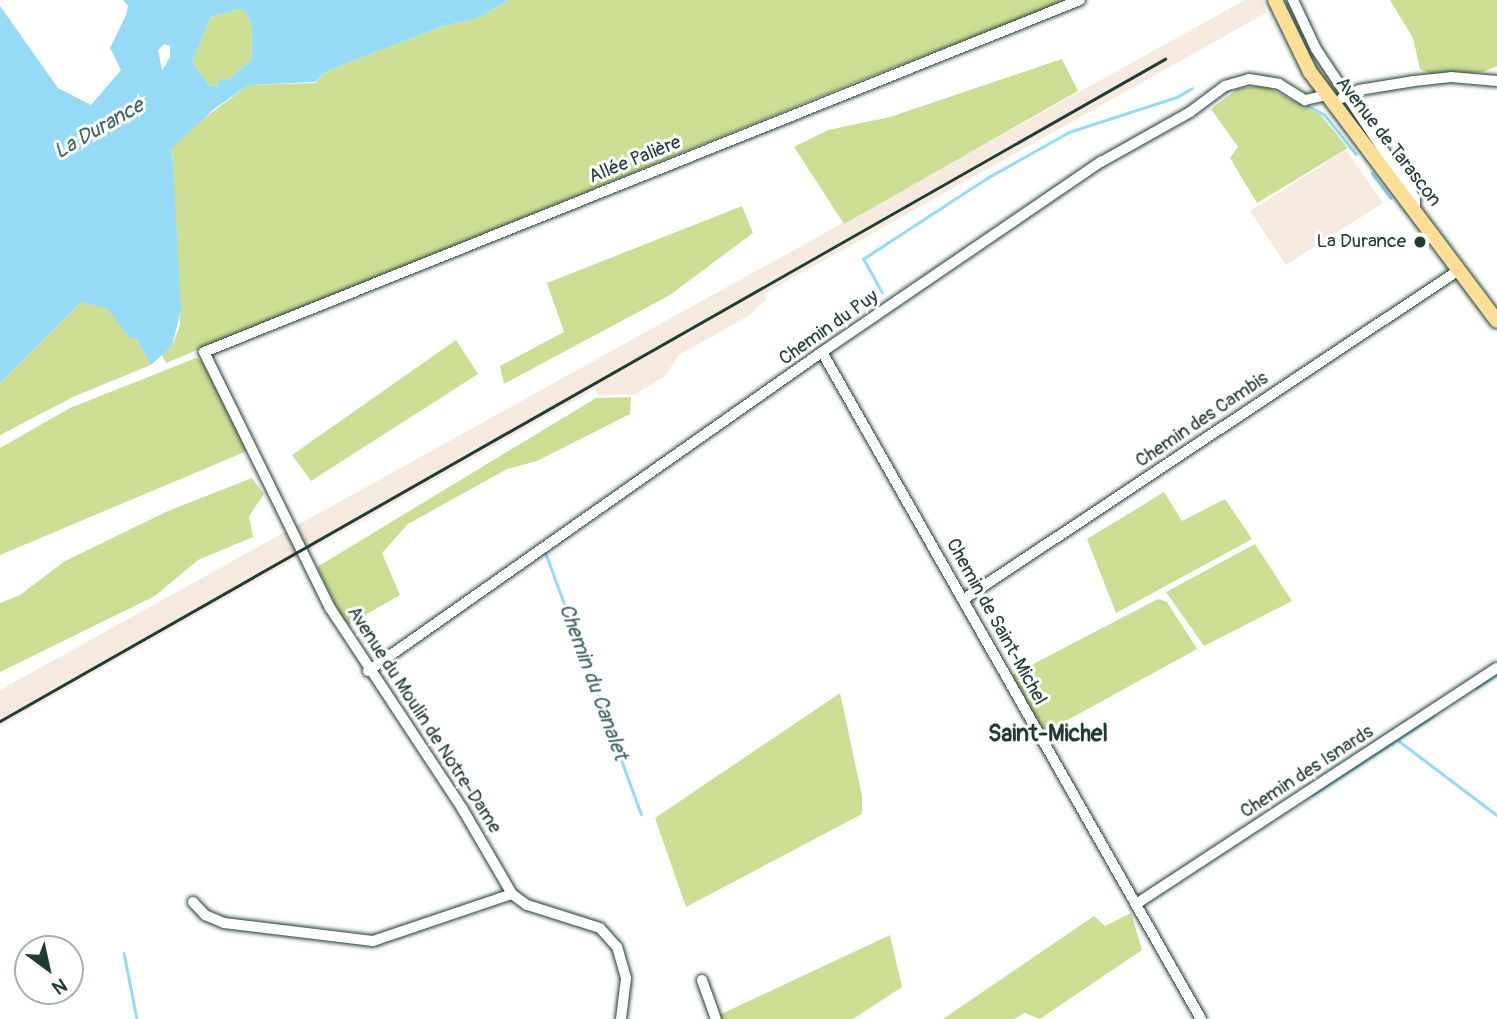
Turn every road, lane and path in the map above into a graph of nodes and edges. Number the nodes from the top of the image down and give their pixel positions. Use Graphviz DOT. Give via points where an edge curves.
graph roads {
  1 [pos="1080,0"];
  2 [pos="1275,0"];
  3 [pos="1293,0"];
  4 [pos="1497,81"];
  5 [pos="1336,98"];
  6 [pos="1460,270"];
  7 [pos="1482,302"];
  8 [pos="1497,321"];
  9 [pos="1497,333"];
  10 [pos="204,352"];
  11 [pos="822,352"];
  12 [pos="964,599"];
  13 [pos="1497,668"];
  14 [pos="368,671"];
  15 [pos="512,894"];
  16 [pos="193,902"];
  17 [pos="1136,904"];
  18 [pos="702,980"];
  19 [pos="621,1019"];
  20 [pos="716,1019"];
  21 [pos="1201,1019"];
  1 -- 10 [label="street, Allée Palière"];
  2 -- 5 [label="main road, Avenue de Tarascon" via="1296,48"];
  3 -- 5 [label="street"];
  4 -- 5 [label="street, Chemin du Puy" via="1451,77"];
  5 -- 6 [label="main road, Avenue de Tarascon"];
  5 -- 11 [label="street, Chemin du Puy" via="1305,100 1279,84 1249,79 1224,86 1190,112 1101,162"];
  6 -- 7 [label="main road, Avenue de Tarascon"];
  6 -- 12 [label="street, Chemin des Cambis"];
  7 -- 8 [label="main road, Avenue de Tarascon"];
  7 -- 9 [label="main road, Avenue de Tarascon"];
  10 -- 14 [label="street, Avenue du Moulin de Notre-Dame" via="330,608"];
  11 -- 12 [label="street, Chemin de Saint-Michel"];
  11 -- 14 [label="street, Chemin du Puy"];
  12 -- 17 [label="street, Chemin de Saint-Michel"];
  13 -- 17 [label="street, Chemin des Isnards"];
  14 -- 15 [label="street, Avenue du Moulin de Notre-Dame" via="444,780"];
  15 -- 16 [label="street" via="373,941 225,923 205,915"];
  15 -- 19 [label="street" via="527,905 600,928 610,938 626,978"];
  17 -- 21 [label="street, Chemin de Saint-Michel"];
  18 -- 20 [label="street"];
}
